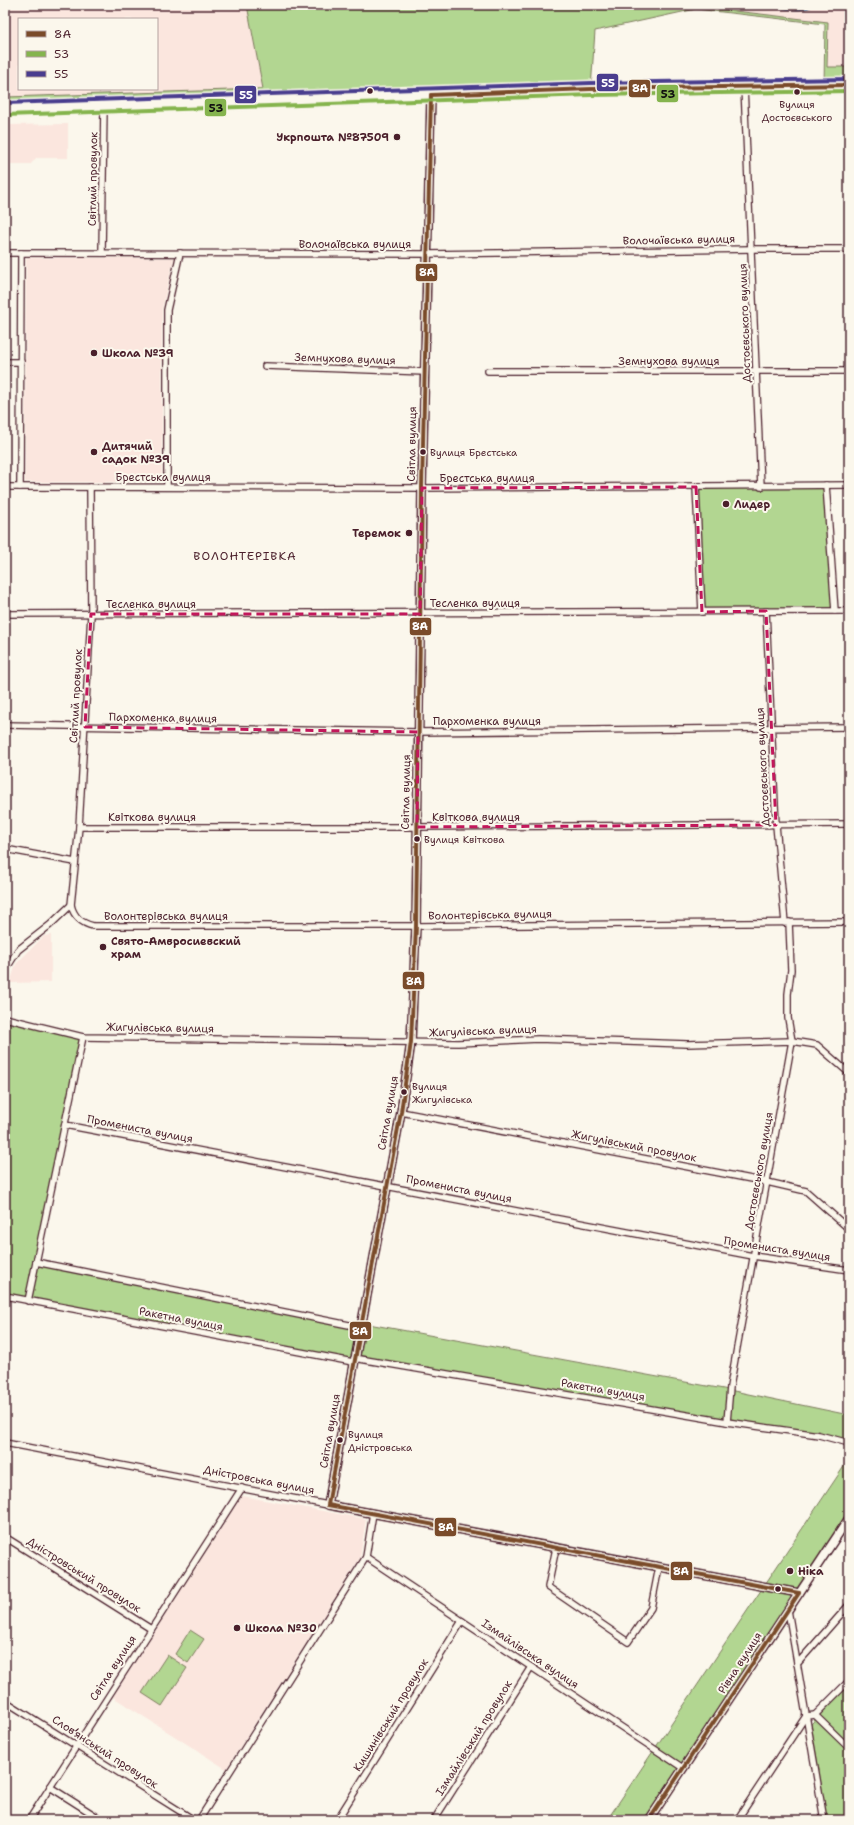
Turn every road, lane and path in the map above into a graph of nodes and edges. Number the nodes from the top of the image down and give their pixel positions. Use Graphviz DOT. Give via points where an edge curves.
graph roads {
  1 [pos="849,85"];
  2 [pos="744,86"];
  3 [pos="431,95"];
  4 [pos="104,105"];
  5 [pos="5,109"];
  6 [pos="752,249"];
  7 [pos="849,249"];
  8 [pos="5,253"];
  9 [pos="21,253"];
  10 [pos="102,253"];
  11 [pos="180,253"];
  12 [pos="427,254"];
  13 [pos="5,362"];
  14 [pos="21,362"];
  15 [pos="265,366"];
  16 [pos="488,371"];
  17 [pos="757,371"];
  18 [pos="849,371"];
  19 [pos="424,372"];
  20 [pos="826,485"];
  21 [pos="849,485"];
  22 [pos="5,487"];
  23 [pos="20,487"];
  24 [pos="90,487"];
  25 [pos="167,487"];
  26 [pos="696,487"];
  27 [pos="761,487"];
  28 [pos="422,488"];
  29 [pos="766,611"];
  30 [pos="835,611"];
  31 [pos="849,611"];
  32 [pos="702,612"];
  33 [pos="5,614"];
  34 [pos="91,614"];
  35 [pos="420,614"];
  36 [pos="5,725"];
  37 [pos="85,727"];
  38 [pos="849,727"];
  39 [pos="771,729"];
  40 [pos="418,732"];
  41 [pos="849,824"];
  42 [pos="776,825"];
  43 [pos="79,827"];
  44 [pos="417,828"];
  45 [pos="5,849"];
  46 [pos="75,862"];
  47 [pos="71,905"];
  48 [pos="787,922"];
  49 [pos="849,922"];
  50 [pos="416,926"];
  51 [pos="5,971"];
  52 [pos="5,1018"];
  53 [pos="83,1037"];
  54 [pos="792,1041"];
  55 [pos="411,1042"];
  56 [pos="849,1073"];
  57 [pos="401,1112"];
  58 [pos="65,1125"];
  59 [pos="767,1182"];
  60 [pos="386,1186"];
  61 [pos="849,1229"];
  62 [pos="753,1256"];
  63 [pos="36,1262"];
  64 [pos="849,1270"];
  65 [pos="5,1296"];
  66 [pos="28,1301"];
  67 [pos="360,1327"];
  68 [pos="354,1360"];
  69 [pos="727,1422"];
  70 [pos="5,1443"];
  71 [pos="849,1443"];
  72 [pos="242,1488"];
  73 [pos="328,1505"];
  74 [pos="373,1513"];
  75 [pos="849,1518"];
  76 [pos="5,1537"];
  77 [pos="556,1548"];
  78 [pos="366,1557"];
  79 [pos="659,1567"];
  80 [pos="799,1593"];
  81 [pos="849,1605"];
  82 [pos="788,1610"];
  83 [pos="462,1621"];
  84 [pos="151,1629"];
  85 [pos="797,1664"];
  86 [pos="531,1667"];
  87 [pos="849,1681"];
  88 [pos="5,1701"];
  89 [pos="815,1715"];
  90 [pos="806,1716"];
  91 [pos="76,1746"];
  92 [pos="849,1748"];
  93 [pos="683,1768"];
  94 [pos="50,1787"];
  95 [pos="28,1820"];
  96 [pos="102,1820"];
  97 [pos="194,1820"];
  98 [pos="199,1820"];
  99 [pos="337,1820"];
  100 [pos="434,1820"];
  101 [pos="649,1820"];
  102 [pos="737,1820"];
  103 [pos="824,1820"];
  1 -- 2 [label="street"];
  2 -- 3 [label="street"];
  2 -- 6 [label="street, Достоєвського вулиця"];
  3 -- 4 [label="street"];
  3 -- 12 [label="street, Світла вулиця"];
  4 -- 5 [label="street"];
  4 -- 10 [label="street, Світлий провулок"];
  6 -- 7 [label="street, Волочаївська вулиця"];
  6 -- 12 [label="street, Волочаївська вулиця"];
  6 -- 17 [label="street, Достоєвського вулиця"];
  8 -- 9 [label="street, Волочаївська вулиця"];
  9 -- 10 [label="street, Волочаївська вулиця"];
  9 -- 14 [label="street"];
  10 -- 11 [label="street, Волочаївська вулиця"];
  11 -- 12 [label="street, Волочаївська вулиця"];
  11 -- 25 [label="street" via="167,310"];
  12 -- 19 [label="street, Світла вулиця"];
  13 -- 14 [label="street"];
  14 -- 23 [label="street"];
  15 -- 19 [label="street, Земнухова вулиця"];
  16 -- 17 [label="street, Земнухова вулиця"];
  17 -- 18 [label="street, Земнухова вулиця"];
  17 -- 27 [label="street, Достоєвського вулиця"];
  19 -- 28 [label="street, Світла вулиця"];
  20 -- 21 [label="street, Брестська вулиця"];
  20 -- 27 [label="street, Брестська вулиця"];
  20 -- 30 [label="street"];
  22 -- 23 [label="street, Брестська вулиця"];
  23 -- 24 [label="street, Брестська вулиця"];
  24 -- 25 [label="street, Брестська вулиця"];
  24 -- 34 [label="street, Світлий провулок"];
  25 -- 28 [label="street, Брестська вулиця"];
  26 -- 27 [label="street, Брестська вулиця"];
  26 -- 28 [label="street, Брестська вулиця"];
  26 -- 32 [label="street"];
  28 -- 35 [label="street, Світла вулиця"];
  29 -- 30 [label="street, Тесленка вулиця"];
  29 -- 32 [label="street, Тесленка вулиця"];
  29 -- 39 [label="street, Достоєвського вулиця"];
  30 -- 31 [label="street, Тесленка вулиця"];
  32 -- 35 [label="street, Тесленка вулиця"];
  33 -- 34 [label="street, Тесленка вулиця"];
  34 -- 35 [label="street, Тесленка вулиця"];
  34 -- 37 [label="street, Світлий провулок"];
  35 -- 40 [label="street, Світла вулиця"];
  36 -- 37 [label="street, Пархоменка вулиця"];
  37 -- 40 [label="street, Пархоменка вулиця"];
  37 -- 43 [label="street, Світлий провулок"];
  38 -- 39 [label="street, Пархоменка вулиця"];
  39 -- 40 [label="street, Пархоменка вулиця"];
  39 -- 42 [label="street, Достоєвського вулиця"];
  40 -- 44 [label="street, Світла вулиця"];
  41 -- 42 [label="street, Квіткова вулиця"];
  42 -- 44 [label="street, Квіткова вулиця"];
  42 -- 48 [label="street, Достоєвського вулиця"];
  43 -- 44 [label="street, Квіткова вулиця"];
  43 -- 46 [label="street, Світлий провулок"];
  44 -- 50 [label="street, Світла вулиця"];
  45 -- 46 [label="street"];
  46 -- 47 [label="street, Світлий провулок"];
  47 -- 50 [label="street, Волонтерівська вулиця" via="78,919 93,926"];
  47 -- 51 [label="street" via="18,950"];
  48 -- 49 [label="street, Волонтерівська вулиця"];
  48 -- 50 [label="street, Волонтерівська вулиця"];
  48 -- 54 [label="street, Достоєвського вулиця" via="791,970 788,1018"];
  50 -- 55 [label="street, Світла вулиця"];
  52 -- 53 [label="street, Жигулівська вулиця"];
  53 -- 55 [label="street, Жигулівська вулиця"];
  53 -- 58 [label="street"];
  54 -- 55 [label="street, Жигулівська вулиця" via="687,1044 538,1039 458,1043"];
  54 -- 56 [label="street, Жигулівська вулиця" via="817,1045"];
  54 -- 59 [label="street, Достоєвського вулиця"];
  55 -- 57 [label="street, Світла вулиця"];
  57 -- 59 [label="street, Жигулівський провулок"];
  57 -- 60 [label="street, Світла вулиця"];
  58 -- 60 [label="street, Промениста вулиця"];
  58 -- 63 [label="street"];
  59 -- 61 [label="street, Жигулівський провулок" via="806,1191"];
  59 -- 62 [label="street, Достоєвського вулиця"];
  60 -- 62 [label="street, Промениста вулиця"];
  60 -- 67 [label="street, Світла вулиця"];
  62 -- 64 [label="street, Промениста вулиця"];
  62 -- 69 [label="street, Достоєвського вулиця" via="730,1388"];
  63 -- 66 [label="street"];
  63 -- 67 [label="street"];
  65 -- 66 [label="street, Ракетна вулиця"];
  66 -- 68 [label="street, Ракетна вулиця"];
  67 -- 68 [label="street, Світла вулиця"];
  68 -- 69 [label="street, Ракетна вулиця"];
  68 -- 73 [label="street, Світла вулиця"];
  69 -- 71 [label="street, Ракетна вулиця" via="819,1435"];
  70 -- 72 [label="street, Дністровська вулиця"];
  72 -- 73 [label="street, Дністровська вулиця"];
  72 -- 84 [label="street, Світла вулиця"];
  73 -- 74 [label="street, Дністровська вулиця"];
  74 -- 77 [label="street, Дністровська вулиця"];
  74 -- 78 [label="street"];
  75 -- 80 [label="street, Рівна вулиця"];
  76 -- 84 [label="street, Дністровський провулок"];
  77 -- 79 [label="street, Дністровська вулиця"];
  77 -- 79 [label="street" via="548,1587 628,1642 651,1608"];
  78 -- 83 [label="street, Ізмайлівська вулиця"];
  78 -- 98 [label="street"];
  79 -- 80 [label="street, Дністровська вулиця"];
  80 -- 82 [label="street, Рівна вулиця"];
  81 -- 85 [label="street"];
  82 -- 85 [label="street"];
  82 -- 93 [label="street, Рівна вулиця"];
  83 -- 86 [label="street, Ізмайлівська вулиця"];
  83 -- 99 [label="street, Кишинівський провулок"];
  84 -- 91 [label="street, Світла вулиця"];
  85 -- 90 [label="street"];
  86 -- 93 [label="street, Ізмайлівська вулиця"];
  86 -- 100 [label="street, Ізмайлівський провулок"];
  87 -- 89 [label="street"];
  88 -- 91 [label="street, Слов’янський провулок"];
  89 -- 90 [label="street"];
  89 -- 92 [label="street"];
  90 -- 102 [label="street"];
  90 -- 103 [label="street"];
  91 -- 94 [label="street, Світла вулиця"];
  91 -- 97 [label="street, Слов’янський провулок"];
  93 -- 101 [label="street, Рівна вулиця"];
  94 -- 95 [label="street, Світла вулиця"];
  94 -- 96 [label="street"];
}
